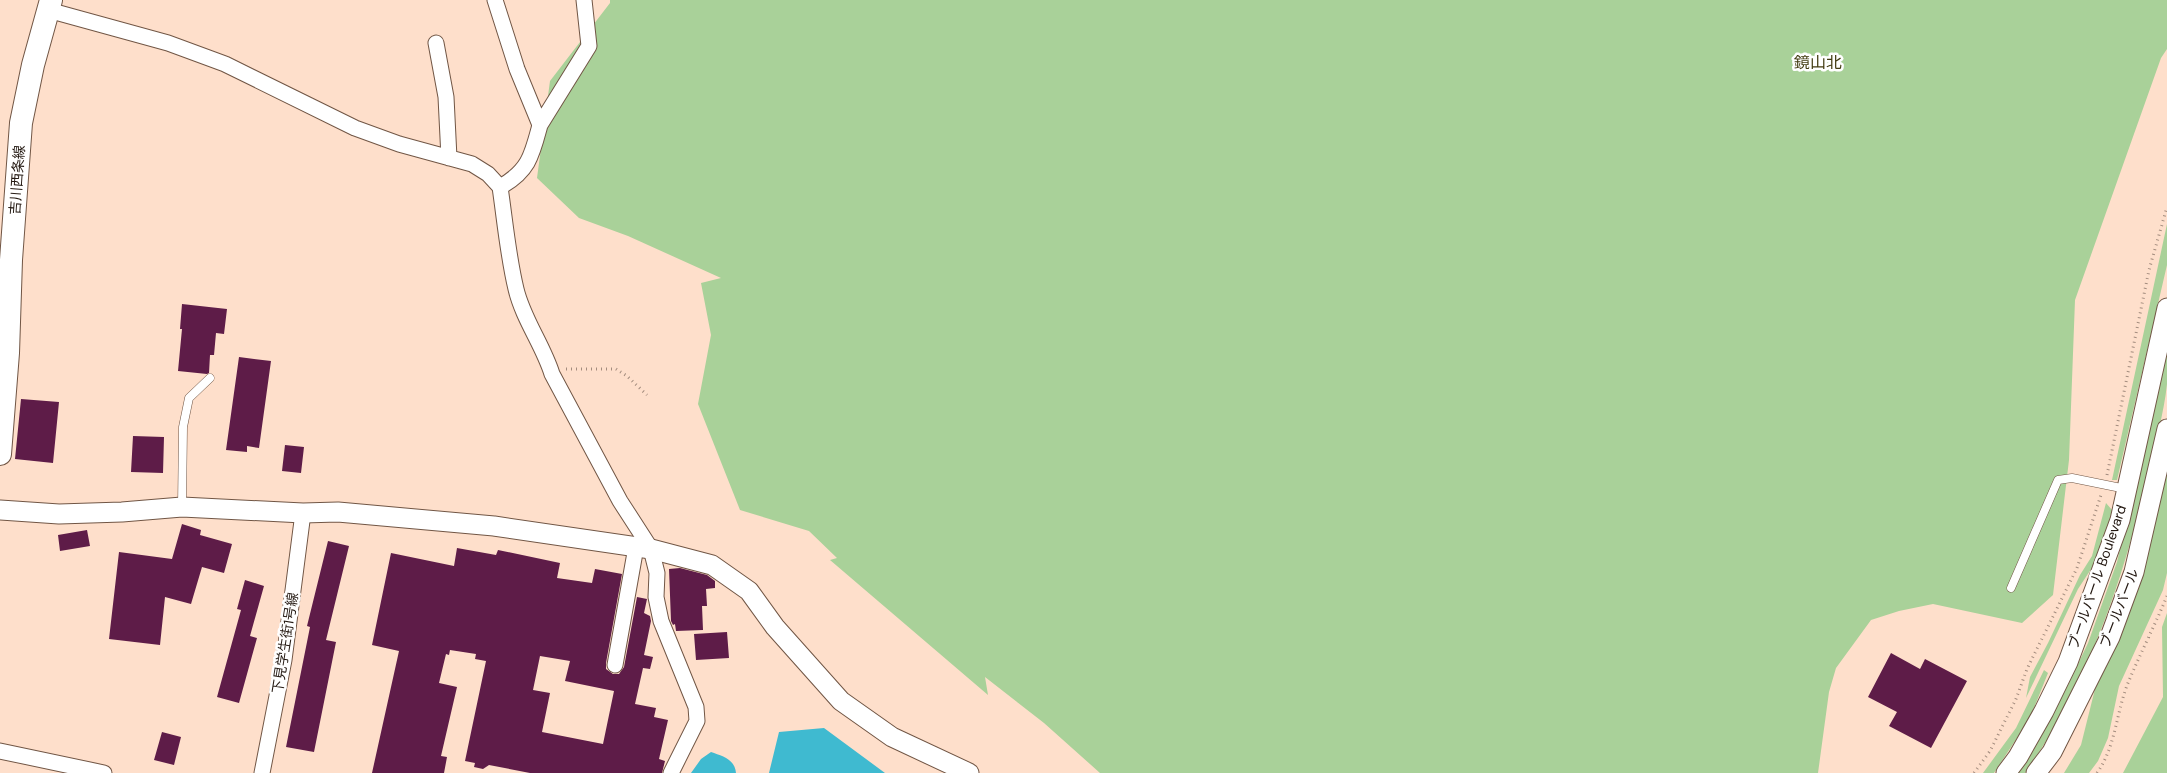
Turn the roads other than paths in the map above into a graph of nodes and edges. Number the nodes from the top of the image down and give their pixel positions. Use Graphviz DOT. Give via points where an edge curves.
graph roads {
  1 [pos="495,0"];
  2 [pos="584,0"];
  3 [pos="49,5"];
  4 [pos="436,43"];
  5 [pos="540,125"];
  6 [pos="449,158"];
  7 [pos="500,187"];
  8 [pos="2167,308"];
  9 [pos="4,352"];
  10 [pos="210,378"];
  11 [pos="2167,429"];
  12 [pos="0,454"];
  13 [pos="2126,490"];
  14 [pos="182,506"];
  15 [pos="0,510"];
  16 [pos="303,512"];
  17 [pos="644,548"];
  18 [pos="2012,588"];
  19 [pos="615,664"];
  20 [pos="0,750"];
  21 [pos="104,773"];
  22 [pos="262,773"];
  23 [pos="671,773"];
  24 [pos="969,773"];
  25 [pos="2006,773"];
  26 [pos="2036,773"];
  1 -- 5 [label="street" via="517,69"];
  2 -- 5 [label="street" via="589,46"];
  3 -- 6 [label="street" via="225,64 355,128"];
  3 -- 9 [label="main road, 吉川西条線" via="21,123"];
  4 -- 6 [label="street" via="446,97"];
  5 -- 7 [label="street" via="532,157 515,179"];
  6 -- 7 [label="street" via="472,164"];
  7 -- 17 [label="street" via="516,290 550,368"];
  8 -- 13 [label="street, ブールバール Boulevard"];
  9 -- 12 [label="main road, 吉川西条線"];
  10 -- 14 [label="lane" via="189,398 183,427"];
  11 -- 26 [label="street, ブールバール" via="2134,572 2110,637 2052,752"];
  13 -- 18 [label="lane" via="2072,478 2058,480"];
  13 -- 25 [label="street, ブールバール Boulevard" via="2120,520 2068,662 2018,758"];
  14 -- 15 [label="street" via="122,512"];
  14 -- 16 [label="street"];
  16 -- 17 [label="street" via="338,512 494,526"];
  16 -- 22 [label="street, 下見学生街1号線" via="284,660"];
  17 -- 19 [label="street"];
  17 -- 23 [label="street" via="657,573 656,597 661,622 696,707 697,722"];
  17 -- 24 [label="street" via="712,565 749,591 775,627 841,701 892,737"];
  20 -- 21 [label="street"];
}
